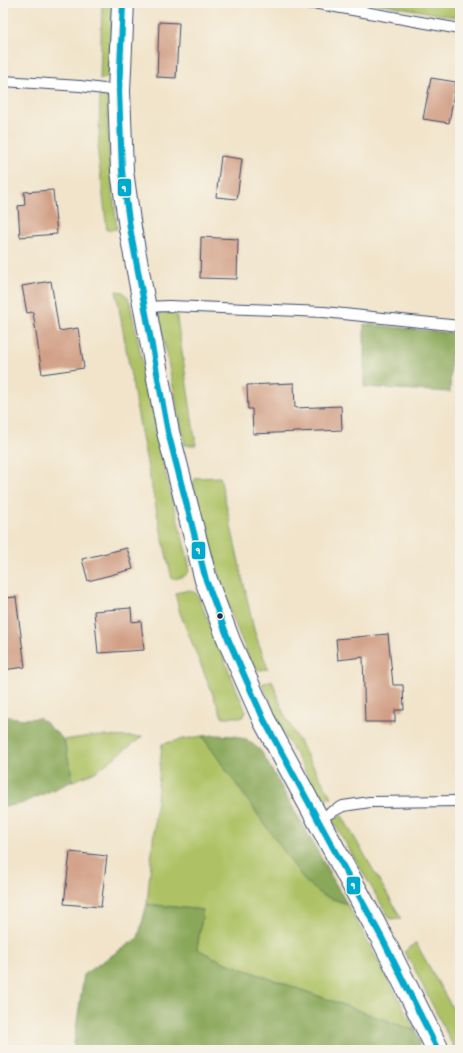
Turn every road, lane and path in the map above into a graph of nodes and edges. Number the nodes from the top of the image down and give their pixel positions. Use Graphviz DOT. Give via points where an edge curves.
graph roads {
  1 [pos="123,3"];
  2 [pos="302,3"];
  3 [pos="460,29"];
  4 [pos="3,81"];
  5 [pos="119,91"];
  6 [pos="145,307"];
  7 [pos="460,326"];
  8 [pos="460,801"];
  9 [pos="317,820"];
  10 [pos="438,1050"];
  1 -- 5 [label="street"];
  2 -- 3 [label="lane"];
  4 -- 5 [label="lane"];
  5 -- 6 [label="street" via="122,171"];
  6 -- 7 [label="lane" via="324,312"];
  6 -- 9 [label="street" via="168,432 206,580 229,641 264,720"];
  8 -- 9 [label="lane" via="370,802 343,806"];
  9 -- 10 [label="street" via="383,940"];
}
